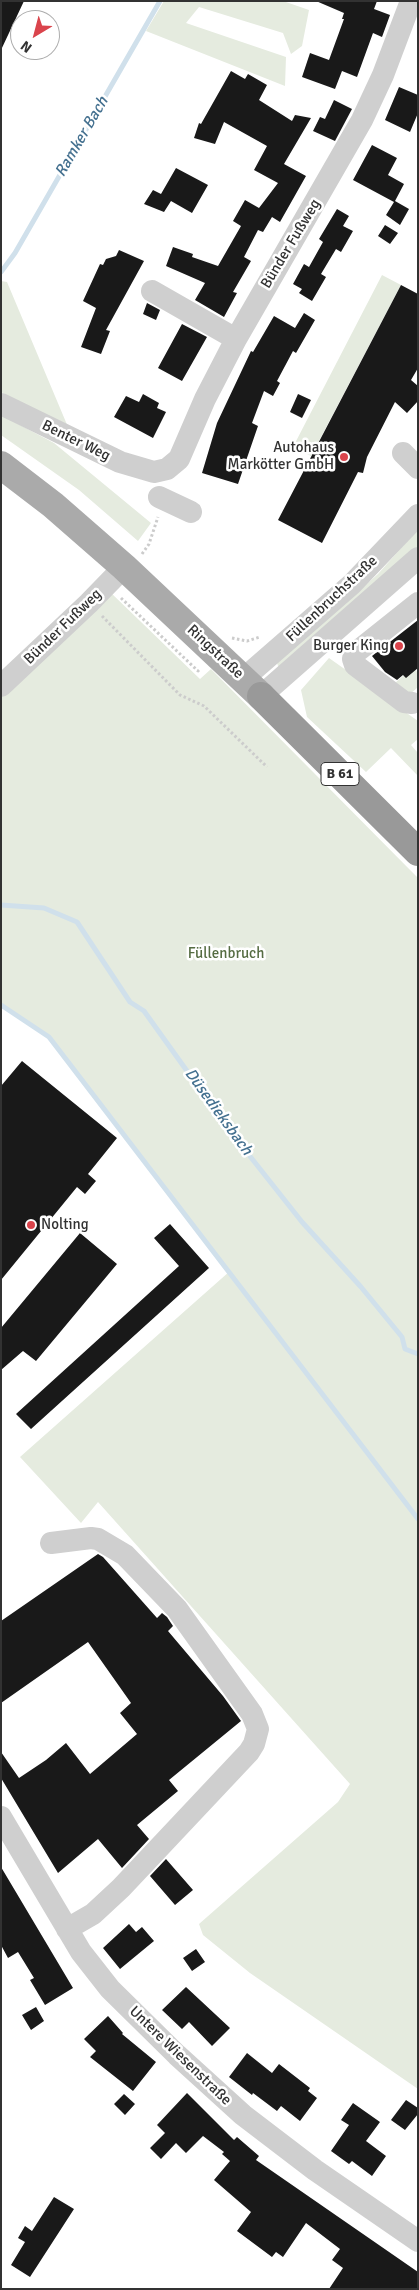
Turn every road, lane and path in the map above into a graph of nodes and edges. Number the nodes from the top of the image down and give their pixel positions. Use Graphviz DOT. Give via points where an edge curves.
graph roads {
  1 [pos="411,1"];
  2 [pos="152,291"];
  3 [pos="236,339"];
  4 [pos="1,404"];
  5 [pos="1,465"];
  6 [pos="154,472"];
  7 [pos="159,497"];
  8 [pos="192,512"];
  9 [pos="418,515"];
  10 [pos="418,558"];
  11 [pos="124,567"];
  12 [pos="89,603"];
  13 [pos="418,603"];
  14 [pos="1,686"];
  15 [pos="252,687"];
  16 [pos="412,703"];
  17 [pos="267,767"];
  18 [pos="418,852"];
  19 [pos="51,1543"];
  20 [pos="1,1817"];
  21 [pos="67,1929"];
  22 [pos="418,2241"];
  1 -- 3 [label="street, Bünder Fußweg" via="362,120"];
  2 -- 3 [label="street"];
  3 -- 6 [label="street, Bünder Fußweg" via="179,459 167,469"];
  4 -- 6 [label="street, Benter Weg" via="120,462"];
  5 -- 11 [label="main road, Ringstraße / B 61"];
  7 -- 8 [label="street"];
  9 -- 15 [label="street, Füllenbruchstraße"];
  10 -- 15 [label="street, Füllenbruchstraße"];
  11 -- 12 [label="street, Bünder Fußweg"];
  11 -- 15 [label="main road, Ringstraße / B 61"];
  12 -- 14 [label="street, Bünder Fußweg"];
  12 -- 17 [label="path" via="180,695 204,706"];
  13 -- 16 [label="street" via="353,658 355,664 397,697"];
  15 -- 18 [label="highway, Ringstraße / B 61"];
  19 -- 21 [label="street" via="98,1539 125,1555 177,1609 252,1714 258,1729 249,1752 121,1888 93,1914"];
  20 -- 21 [label="street, Untere Wiesenstraße"];
  21 -- 22 [label="street, Untere Wiesenstraße" via="104,1982 208,2085 283,2146"];
}
